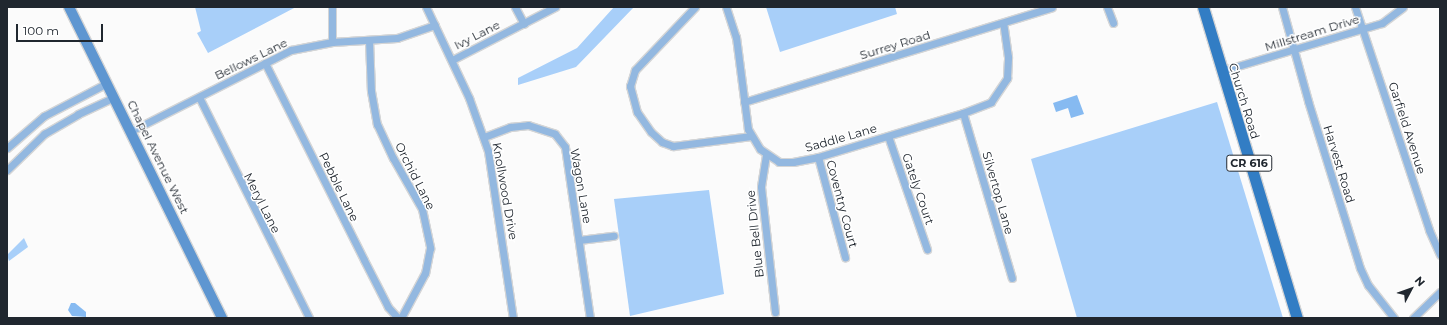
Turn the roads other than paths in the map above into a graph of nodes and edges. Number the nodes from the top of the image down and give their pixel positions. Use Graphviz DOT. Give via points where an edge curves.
graph roads {
  1 [pos="69,7"];
  2 [pos="332,7"];
  3 [pos="426,7"];
  4 [pos="515,7"];
  5 [pos="555,7"];
  6 [pos="695,7"];
  7 [pos="726,7"];
  8 [pos="1052,7"];
  9 [pos="1108,7"];
  10 [pos="1203,7"];
  11 [pos="1282,7"];
  12 [pos="1355,7"];
  13 [pos="1404,7"];
  14 [pos="1002,23"];
  15 [pos="1113,23"];
  16 [pos="524,24"];
  17 [pos="435,25"];
  18 [pos="1363,30"];
  19 [pos="369,40"];
  20 [pos="332,42"];
  21 [pos="1294,50"];
  22 [pos="452,60"];
  23 [pos="265,62"];
  24 [pos="1222,71"];
  25 [pos="107,83"];
  26 [pos="114,97"];
  27 [pos="199,97"];
  28 [pos="744,102"];
  29 [pos="963,113"];
  30 [pos="131,131"];
  31 [pos="751,136"];
  32 [pos="888,136"];
  33 [pos="484,137"];
  34 [pos="7,148"];
  35 [pos="766,155"];
  36 [pos="818,157"];
  37 [pos="7,170"];
  38 [pos="614,236"];
  39 [pos="579,240"];
  40 [pos="927,249"];
  41 [pos="1440,255"];
  42 [pos="845,257"];
  43 [pos="1012,278"];
  44 [pos="1440,292"];
  45 [pos="775,312"];
  46 [pos="222,318"];
  47 [pos="309,318"];
  48 [pos="398,318"];
  49 [pos="401,318"];
  50 [pos="513,318"];
  51 [pos="590,318"];
  52 [pos="1297,318"];
  53 [pos="1394,318"];
  54 [pos="1413,318"];
  1 -- 25 [label="main road, Chapel Avenue West"];
  2 -- 20 [label="street"];
  3 -- 17 [label="street, Knollwood Drive"];
  4 -- 16 [label="street"];
  5 -- 16 [label="street, Ivy Lane"];
  6 -- 31 [label="street" via="635,70 630,86 637,112 657,138 672,146"];
  7 -- 28 [label="street" via="736,37"];
  8 -- 14 [label="street, Surrey Road"];
  9 -- 15 [label="street"];
  10 -- 24 [label="main road, Church Road / CR 616"];
  11 -- 21 [label="street, Harvest Road"];
  12 -- 18 [label="street, Garfield Avenue"];
  13 -- 18 [label="street, Millstream Drive" via="1382,23"];
  14 -- 28 [label="street, Surrey Road"];
  14 -- 29 [label="street, Saddle Lane" via="1008,57 1004,84 991,102"];
  16 -- 22 [label="street, Ivy Lane"];
  17 -- 19 [label="street, Bellows Lane" via="397,38"];
  17 -- 22 [label="street, Knollwood Drive"];
  18 -- 21 [label="street, Millstream Drive"];
  18 -- 41 [label="street, Garfield Avenue" via="1428,230"];
  19 -- 20 [label="street, Bellows Lane"];
  19 -- 49 [label="street, Orchid Lane" via="371,92 377,124 392,158 422,209 430,248 425,273"];
  20 -- 23 [label="street, Bellows Lane" via="291,50"];
  21 -- 24 [label="street, Millstream Drive"];
  21 -- 53 [label="street, Harvest Road" via="1360,268 1368,285"];
  22 -- 33 [label="street, Knollwood Drive"];
  23 -- 27 [label="street, Bellows Lane"];
  23 -- 48 [label="street, Pebble Lane" via="388,307"];
  24 -- 52 [label="main road, Church Road / CR 616"];
  25 -- 26 [label="main road, Chapel Avenue West"];
  25 -- 34 [label="street" via="44,116"];
  26 -- 30 [label="main road, Chapel Avenue West"];
  26 -- 37 [label="street" via="44,134"];
  27 -- 30 [label="street, Bellows Lane"];
  27 -- 47 [label="street, Meryl Lane"];
  28 -- 31 [label="street"];
  29 -- 32 [label="street, Saddle Lane"];
  29 -- 43 [label="street, Silvertop Lane"];
  30 -- 46 [label="main road, Chapel Avenue West"];
  31 -- 35 [label="street"];
  32 -- 36 [label="street, Saddle Lane"];
  32 -- 40 [label="street, Gately Court"];
  33 -- 39 [label="street, Wagon Lane" via="510,127 528,125 555,134 565,147"];
  33 -- 50 [label="street, Knollwood Drive" via="501,222"];
  35 -- 36 [label="street, Saddle Lane" via="779,162"];
  35 -- 45 [label="street, Blue Bell Drive" via="761,194"];
  36 -- 42 [label="street, Coventry Court"];
  38 -- 39 [label="street"];
  39 -- 51 [label="street, Wagon Lane"];
  44 -- 54 [label="street"];
}
